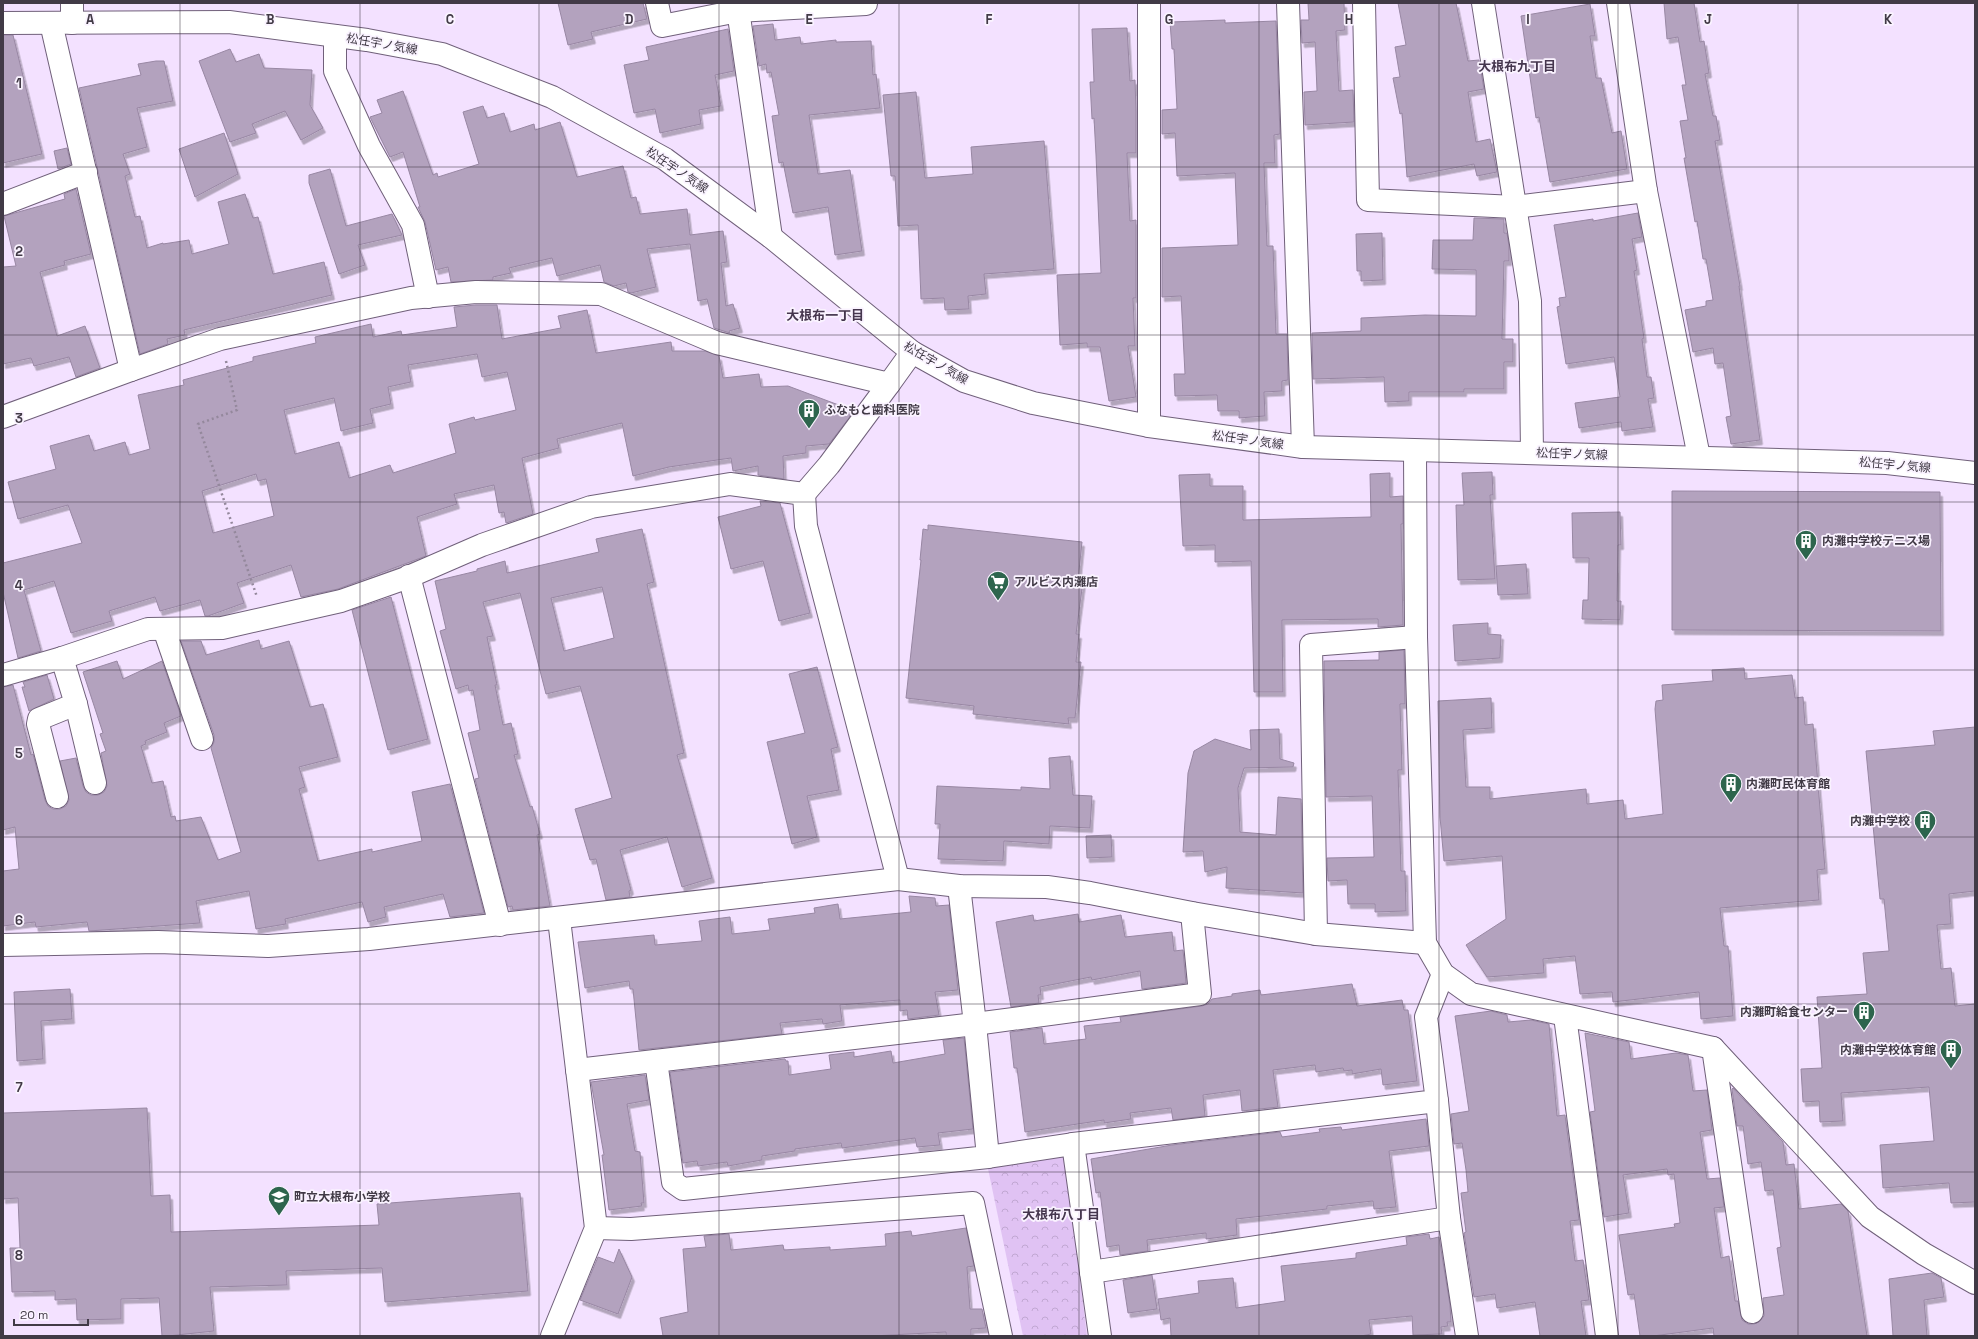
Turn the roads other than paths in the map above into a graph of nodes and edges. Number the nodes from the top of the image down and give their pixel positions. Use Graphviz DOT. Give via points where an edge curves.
graph roads {
  1 [pos="657,3"];
  2 [pos="872,3"];
  3 [pos="1149,3"];
  4 [pos="1288,3"];
  5 [pos="1364,3"];
  6 [pos="1483,3"];
  7 [pos="1618,3"];
  8 [pos="738,7"];
  9 [pos="65,16"];
  10 [pos="3,23"];
  11 [pos="335,36"];
  12 [pos="86,172"];
  13 [pos="1646,191"];
  14 [pos="3,204"];
  15 [pos="1515,207"];
  16 [pos="771,237"];
  17 [pos="428,297"];
  18 [pos="912,352"];
  19 [pos="131,370"];
  20 [pos="889,384"];
  21 [pos="3,417"];
  22 [pos="1148,426"];
  23 [pos="1303,447"];
  24 [pos="1416,451"];
  25 [pos="1532,453"];
  26 [pos="1699,457"];
  27 [pos="1975,474"];
  28 [pos="804,494"];
  29 [pos="410,576"];
  30 [pos="164,629"];
  31 [pos="1416,636"];
  32 [pos="62,658"];
  33 [pos="3,675"];
  34 [pos="76,704"];
  35 [pos="202,739"];
  36 [pos="95,783"];
  37 [pos="57,797"];
  38 [pos="898,879"];
  39 [pos="959,886"];
  40 [pos="1192,913"];
  41 [pos="559,919"];
  42 [pos="500,925"];
  43 [pos="1316,934"];
  44 [pos="1425,943"];
  45 [pos="3,946"];
  46 [pos="1443,974"];
  47 [pos="1565,1016"];
  48 [pos="975,1024"];
  49 [pos="1713,1048"];
  50 [pos="656,1061"];
  51 [pos="577,1070"];
  52 [pos="1437,1101"];
  53 [pos="1073,1144"];
  54 [pos="988,1156"];
  55 [pos="1449,1218"];
  56 [pos="596,1228"];
  57 [pos="1091,1272"];
  58 [pos="1975,1283"];
  59 [pos="1752,1312"];
  60 [pos="552,1336"];
  61 [pos="1001,1336"];
  62 [pos="1100,1336"];
  63 [pos="1467,1336"];
  64 [pos="1607,1336"];
  1 -- 8 [label="street" via="662,26"];
  2 -- 8 [label="street"];
  3 -- 22 [label="street"];
  4 -- 23 [label="street"];
  5 -- 15 [label="street" via="1368,200"];
  6 -- 15 [label="street"];
  7 -- 13 [label="street"];
  8 -- 16 [label="street"];
  9 -- 10 [label="street, 松任宇ノ気線"];
  9 -- 11 [label="street, 松任宇ノ気線" via="229,22"];
  9 -- 12 [label="street"];
  11 -- 16 [label="street, 松任宇ノ気線" via="442,54 552,97 666,159"];
  11 -- 17 [label="street" via="335,71 369,146 413,225"];
  12 -- 14 [label="street"];
  12 -- 19 [label="street"];
  13 -- 15 [label="street"];
  13 -- 26 [label="street"];
  15 -- 25 [label="street" via="1530,301"];
  16 -- 18 [label="street, 松任宇ノ気線"];
  17 -- 19 [label="street" via="411,298 220,339"];
  17 -- 20 [label="street" via="476,292 602,294 716,343"];
  18 -- 20 [label="street"];
  18 -- 22 [label="street, 松任宇ノ気線" via="964,381 1033,403"];
  19 -- 21 [label="street"];
  20 -- 28 [label="street" via="829,465"];
  22 -- 23 [label="street, 松任宇ノ気線"];
  23 -- 24 [label="street, 松任宇ノ気線"];
  24 -- 25 [label="street, 松任宇ノ気線"];
  24 -- 31 [label="street"];
  25 -- 26 [label="street, 松任宇ノ気線"];
  26 -- 27 [label="street, 松任宇ノ気線" via="1887,463"];
  28 -- 29 [label="street" via="730,484 591,507 482,545"];
  28 -- 38 [label="street" via="806,526"];
  29 -- 30 [label="street" via="341,601 264,619 222,628"];
  29 -- 42 [label="street"];
  30 -- 32 [label="street" via="148,629"];
  30 -- 35 [label="street"];
  31 -- 43 [label="street" via="1311,645"];
  31 -- 44 [label="street"];
  32 -- 33 [label="street"];
  32 -- 34 [label="street"];
  34 -- 36 [label="street"];
  34 -- 37 [label="street" via="39,719 38,724"];
  38 -- 39 [label="street"];
  38 -- 41 [label="street"];
  39 -- 40 [label="street" via="1047,887"];
  39 -- 48 [label="street"];
  40 -- 43 [label="street"];
  40 -- 48 [label="street" via="1200,994"];
  41 -- 42 [label="street"];
  41 -- 51 [label="street"];
  42 -- 45 [label="street" via="369,939 268,946 158,942"];
  43 -- 44 [label="street"];
  44 -- 46 [label="street"];
  46 -- 47 [label="street" via="1471,994"];
  46 -- 52 [label="street" via="1426,1017"];
  47 -- 49 [label="street"];
  47 -- 64 [label="street"];
  48 -- 50 [label="street"];
  48 -- 54 [label="street"];
  49 -- 58 [label="street" via="1870,1217 1924,1254"];
  49 -- 59 [label="street"];
  50 -- 51 [label="street"];
  50 -- 54 [label="street" via="673,1182 684,1189"];
  51 -- 56 [label="street"];
  52 -- 53 [label="street"];
  52 -- 55 [label="street"];
  53 -- 54 [label="street"];
  53 -- 57 [label="street"];
  55 -- 57 [label="street"];
  55 -- 63 [label="street"];
  56 -- 60 [label="street"];
  56 -- 61 [label="street" via="631,1229 973,1203"];
  57 -- 62 [label="street"];
}
